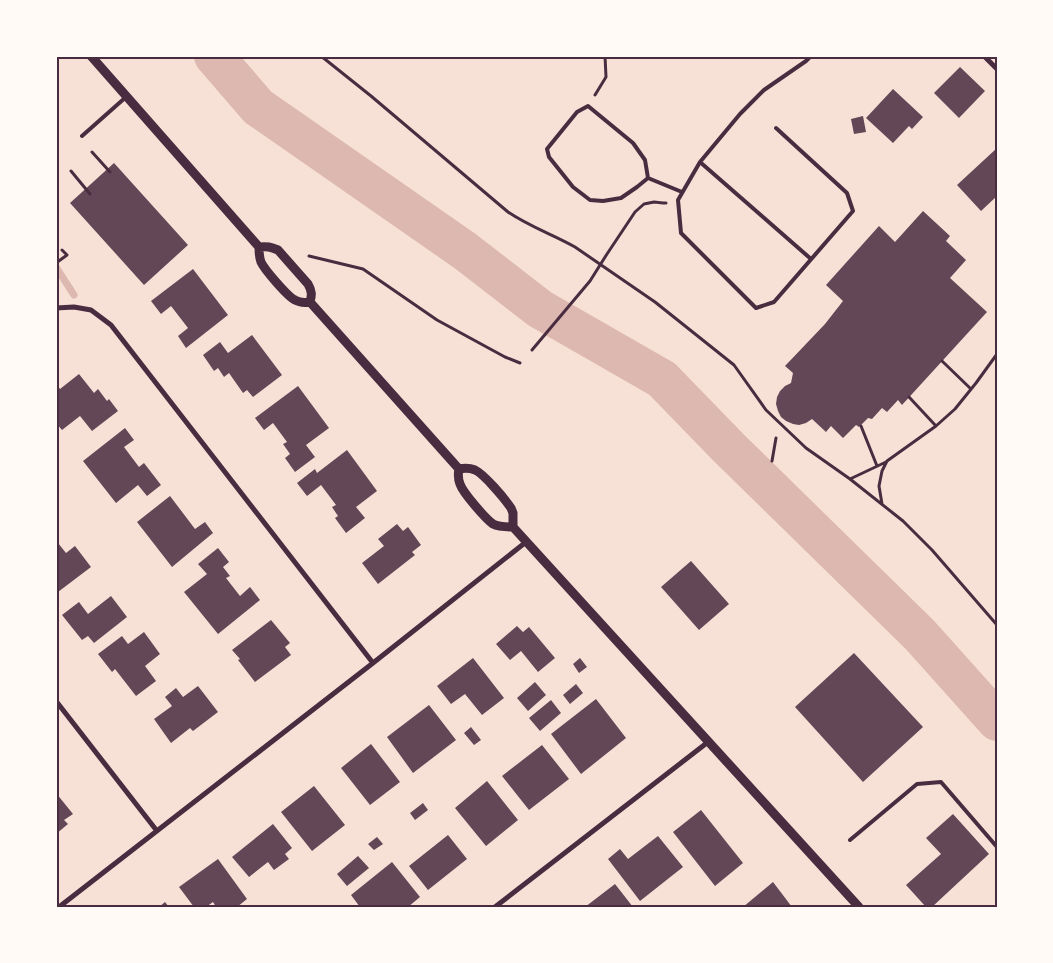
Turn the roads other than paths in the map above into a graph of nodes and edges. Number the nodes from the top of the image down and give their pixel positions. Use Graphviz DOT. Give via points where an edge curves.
graph roads {
  1 [pos="91,56"];
  2 [pos="811,56"];
  3 [pos="984,56"];
  4 [pos="997,69"];
  5 [pos="126,96"];
  6 [pos="776,128"];
  7 [pos="82,136"];
  8 [pos="700,162"];
  9 [pos="648,178"];
  10 [pos="682,192"];
  11 [pos="260,247"];
  12 [pos="811,259"];
  13 [pos="310,302"];
  14 [pos="56,308"];
  15 [pos="459,468"];
  16 [pos="513,527"];
  17 [pos="526,542"];
  18 [pos="373,664"];
  19 [pos="56,701"];
  20 [pos="708,742"];
  21 [pos="157,831"];
  22 [pos="850,840"];
  23 [pos="997,847"];
  24 [pos="58,907"];
  25 [pos="495,907"];
  26 [pos="858,907"];
  1 -- 5 [label="street"];
  2 -- 8 [label="lane" via="764,90"];
  3 -- 4 [label="street"];
  5 -- 7 [label="lane"];
  5 -- 11 [label="street"];
  6 -- 12 [label="lane" via="847,193 853,211"];
  8 -- 10 [label="lane"];
  8 -- 12 [label="lane"];
  9 -- 9 [label="lane" via="645,160 633,143 588,106 577,112 547,149 549,157 573,187 590,200 621,198"];
  9 -- 10 [label="lane"];
  10 -- 12 [label="lane" via="678,200 681,233 756,308 774,302"];
  11 -- 13 [label="street" via="263,267 291,298 297,302"];
  11 -- 13 [label="street" via="278,250 308,284"];
  13 -- 15 [label="street"];
  14 -- 18 [label="street" via="91,310 111,325"];
  15 -- 16 [label="street" via="481,474 511,508"];
  15 -- 16 [label="street" via="459,483 463,491 488,520 499,526"];
  16 -- 17 [label="street"];
  17 -- 18 [label="street"];
  17 -- 20 [label="street"];
  18 -- 21 [label="street"];
  19 -- 21 [label="street"];
  20 -- 25 [label="street"];
  20 -- 26 [label="street"];
  21 -- 24 [label="street"];
  22 -- 23 [label="lane" via="917,784 941,782"];
}
